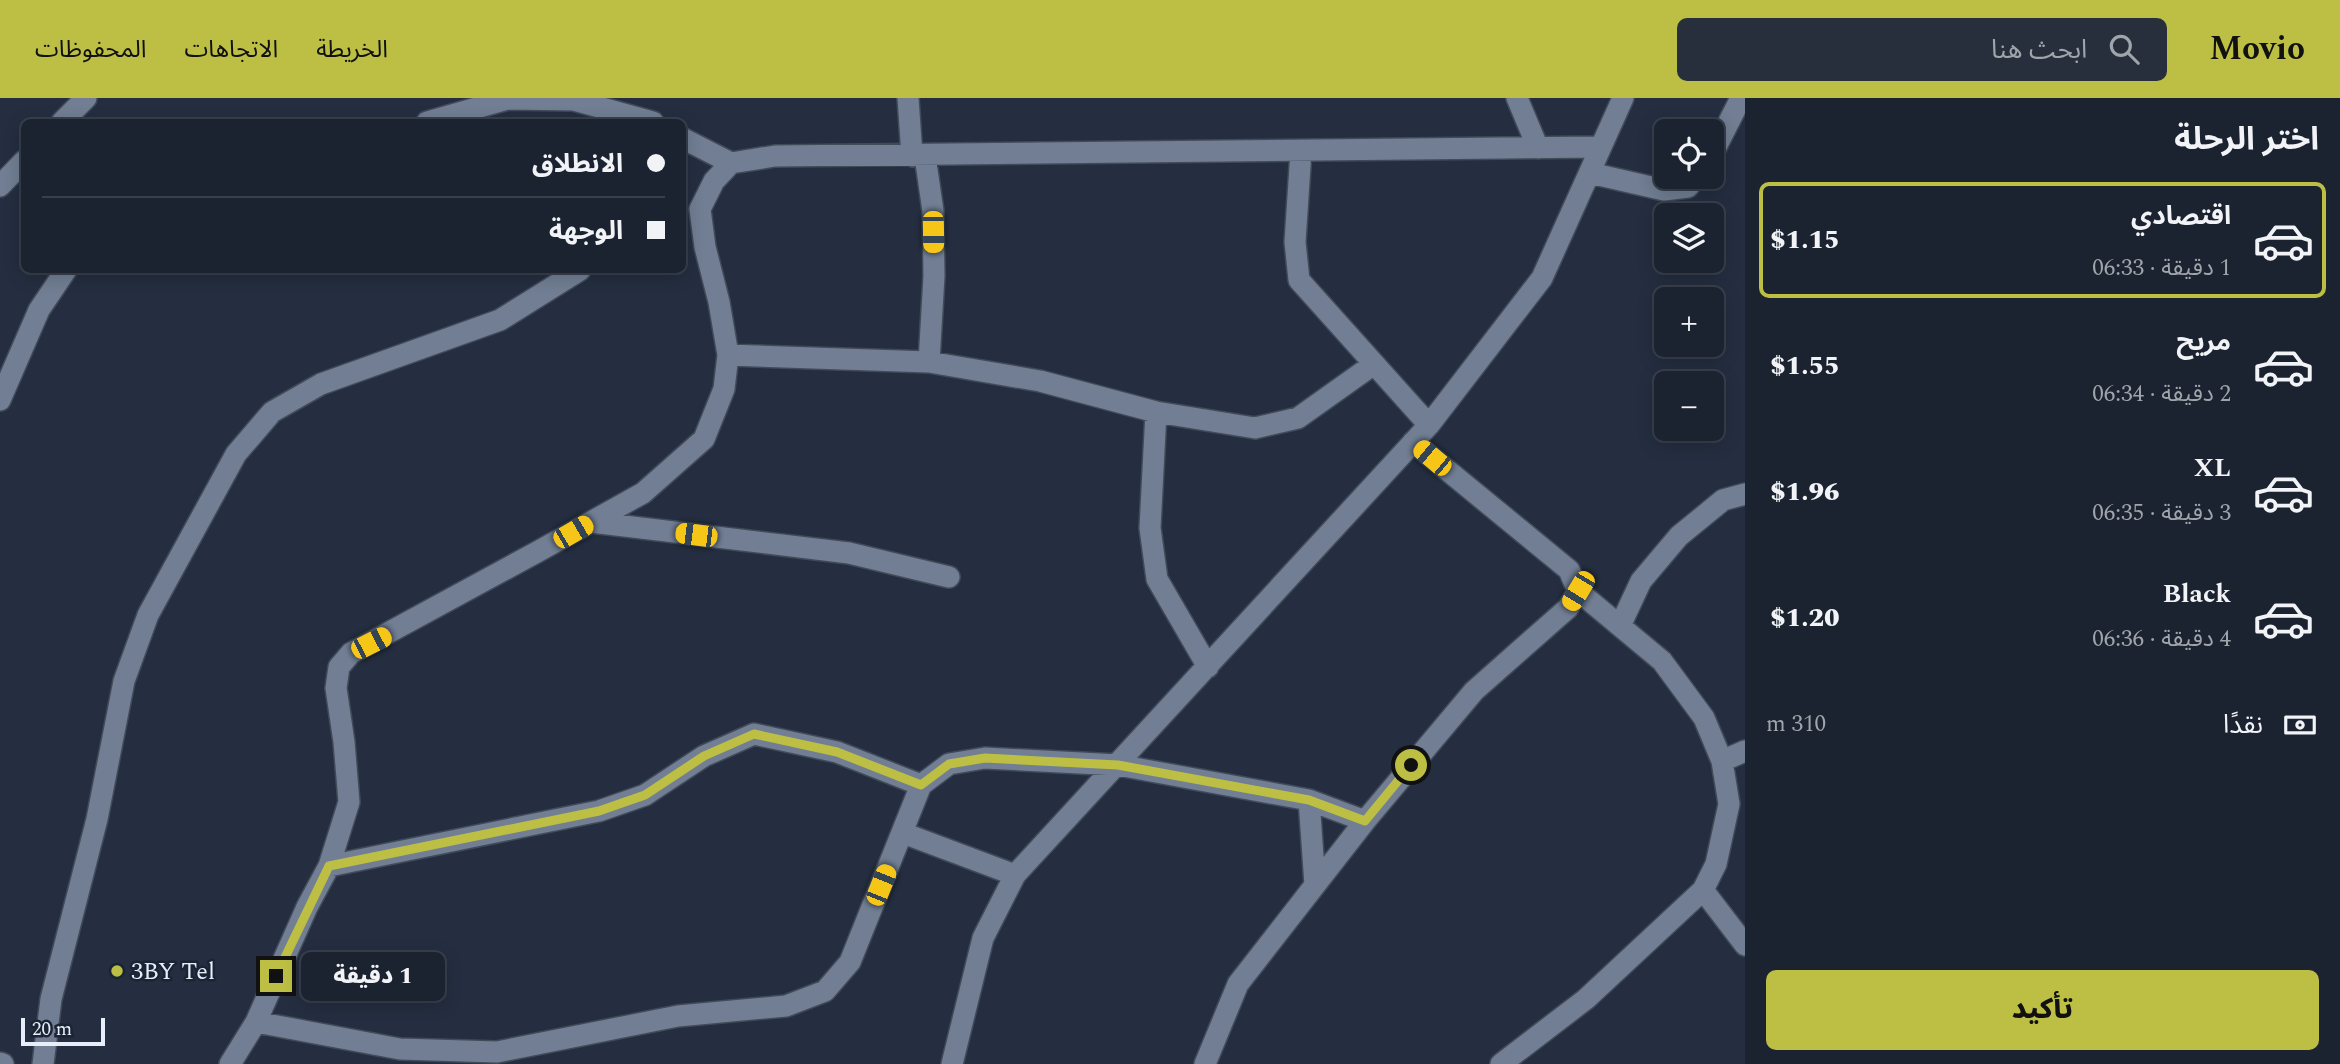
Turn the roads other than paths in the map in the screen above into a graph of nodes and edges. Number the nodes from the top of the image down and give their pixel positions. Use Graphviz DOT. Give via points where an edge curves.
graph roads {
  1 [pos="86,98"];
  2 [pos="908,98"];
  3 [pos="1517,98"];
  4 [pos="1623,98"];
  5 [pos="1741,98"];
  6 [pos="508,99"];
  7 [pos="65,119"];
  8 [pos="438,119"];
  9 [pos="642,119"];
  10 [pos="1724,131"];
  11 [pos="686,140"];
  12 [pos="1538,148"];
  13 [pos="1601,148"];
  14 [pos="1301,151"];
  15 [pos="919,156"];
  16 [pos="731,163"];
  17 [pos="21,164"];
  18 [pos="1590,173"];
  19 [pos="0,186"];
  20 [pos="1654,188"];
  21 [pos="691,211"];
  22 [pos="64,273"];
  23 [pos="575,273"];
  24 [pos="728,355"];
  25 [pos="929,362"];
  26 [pos="1374,364"];
  27 [pos="0,400"];
  28 [pos="1156,412"];
  29 [pos="1429,425"];
  30 [pos="1413,442"];
  31 [pos="1745,495"];
  32 [pos="591,522"];
  33 [pos="949,577"];
  34 [pos="1578,591"];
  35 [pos="1620,626"];
  36 [pos="1208,667"];
  37 [pos="1745,751"];
  38 [pos="1722,761"];
  39 [pos="1118,765"];
  40 [pos="921,785"];
  41 [pos="1309,800"];
  42 [pos="1365,821"];
  43 [pos="902,833"];
  44 [pos="329,866"];
  45 [pos="1015,875"];
  46 [pos="1315,885"];
  47 [pos="1703,890"];
  48 [pos="1745,944"];
  49 [pos="256,1023"];
  50 [pos="43,1064"];
  51 [pos="230,1064"];
  52 [pos="952,1064"];
  53 [pos="1205,1064"];
  54 [pos="1501,1064"];
  1 -- 7 [label="street"];
  2 -- 15 [label="street"];
  3 -- 12 [label="street"];
  4 -- 13 [label="street"];
  5 -- 10 [label="street"];
  6 -- 8 [label="street"];
  6 -- 9 [label="street" via="573,100"];
  11 -- 16 [label="street"];
  12 -- 13 [label="street"];
  12 -- 14 [label="street"];
  13 -- 18 [label="street"];
  14 -- 15 [label="street"];
  14 -- 26 [label="street" via="1295,242 1299,280"];
  15 -- 16 [label="street" via="775,156"];
  15 -- 25 [label="street" via="933,211"];
  16 -- 21 [label="street"];
  17 -- 19 [label="street"];
  18 -- 20 [label="street"];
  18 -- 29 [label="street" via="1542,278"];
  21 -- 24 [label="street" via="705,247"];
  22 -- 27 [label="street" via="39,310"];
  23 -- 50 [label="street" via="500,320 321,384 272,412 236,454 148,615 124,681 97,819 51,999"];
  24 -- 25 [label="street"];
  24 -- 32 [label="street" via="724,389 704,439 643,493"];
  25 -- 28 [label="street" via="1040,381"];
  26 -- 28 [label="street" via="1298,418 1255,428"];
  26 -- 29 [label="street"];
  28 -- 36 [label="street" via="1150,528 1157,579"];
  29 -- 30 [label="street"];
  30 -- 34 [label="street" via="1569,570"];
  30 -- 36 [label="street"];
  31 -- 35 [label="street" via="1723,500 1679,536 1641,581"];
  32 -- 33 [label="street" via="849,553"];
  32 -- 44 [label="street" via="351,653 339,667 335,688 348,802"];
  34 -- 35 [label="street"];
  34 -- 42 [label="street" via="1567,608 1474,691"];
  35 -- 38 [label="street" via="1662,662 1704,718"];
  36 -- 39 [label="street"];
  37 -- 38 [label="street"];
  38 -- 47 [label="street" via="1728,804 1716,864"];
  39 -- 40 [label="street" via="985,758 949,764"];
  39 -- 41 [label="street"];
  39 -- 45 [label="street"];
  40 -- 43 [label="street"];
  40 -- 44 [label="street" via="837,752 754,734 704,756 645,795 599,811"];
  41 -- 42 [label="street"];
  41 -- 46 [label="street"];
  42 -- 46 [label="street"];
  43 -- 45 [label="street"];
  43 -- 49 [label="street" via="850,962 825,991 786,1006 678,1016 498,1052 400,1049"];
  44 -- 49 [label="street"];
  45 -- 52 [label="street" via="983,938"];
  46 -- 53 [label="street" via="1238,984"];
  47 -- 48 [label="street"];
  47 -- 54 [label="street" via="1586,999"];
  49 -- 51 [label="street"];
}
